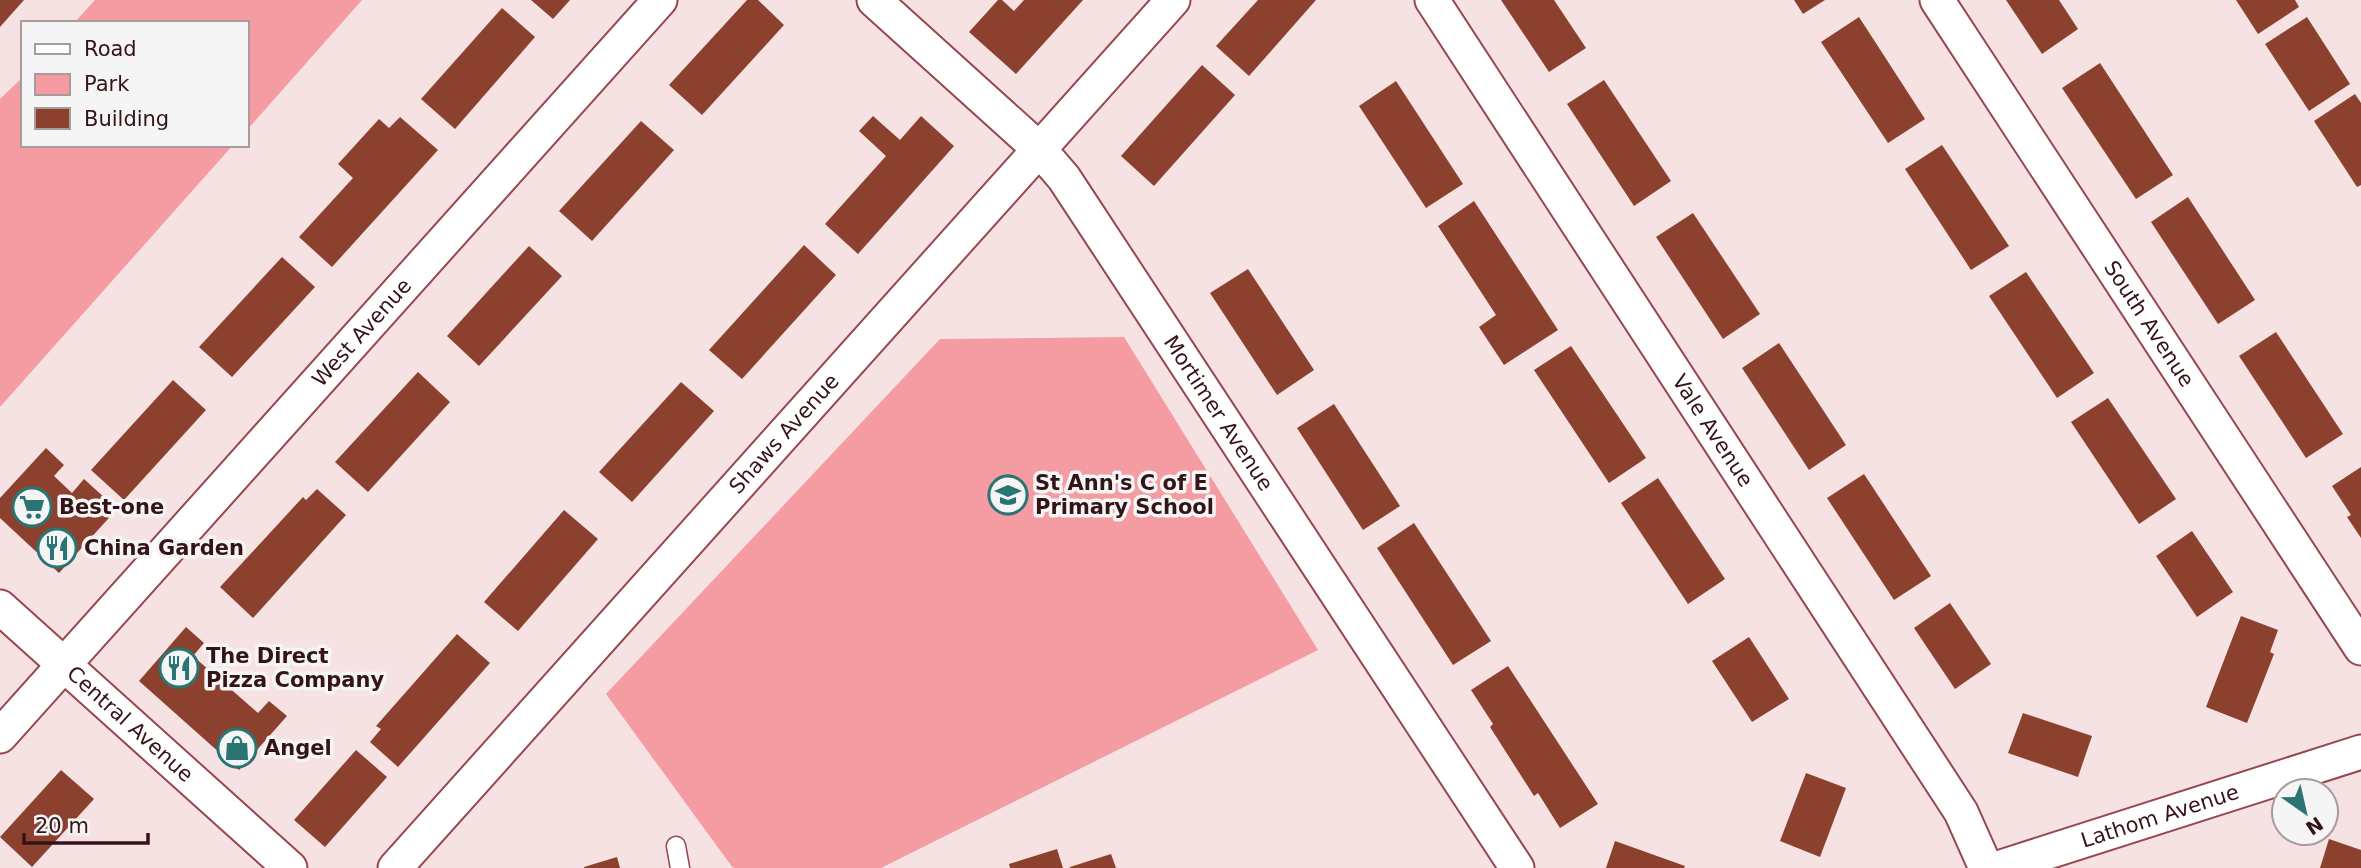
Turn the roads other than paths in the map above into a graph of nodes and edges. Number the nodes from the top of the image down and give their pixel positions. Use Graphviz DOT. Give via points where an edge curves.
graph roads {
  1 [pos="660,0"];
  2 [pos="874,0"];
  3 [pos="1173,0"];
  4 [pos="1432,0"];
  5 [pos="1937,0"];
  6 [pos="1040,150"];
  7 [pos="0,607"];
  8 [pos="2361,648"];
  9 [pos="64,664"];
  10 [pos="0,736"];
  11 [pos="2361,752"];
  12 [pos="676,846"];
  13 [pos="290,868"];
  14 [pos="395,868"];
  15 [pos="680,868"];
  16 [pos="1517,868"];
  17 [pos="1986,868"];
  18 [pos="1998,868"];
  1 -- 9 [label="street, West Avenue"];
  2 -- 6 [label="street, Mortimer Avenue"];
  3 -- 6 [label="street, Shaws Avenue"];
  4 -- 17 [label="street, Vale Avenue" via="1961,812"];
  5 -- 8 [label="street, South Avenue"];
  6 -- 14 [label="street, Shaws Avenue"];
  6 -- 16 [label="street, Mortimer Avenue" via="1072,188"];
  7 -- 9 [label="street, Central Avenue"];
  9 -- 10 [label="street, West Avenue"];
  9 -- 13 [label="street, Central Avenue"];
  11 -- 18 [label="street, Lathom Avenue"];
  12 -- 15 [label="lane"];
}
